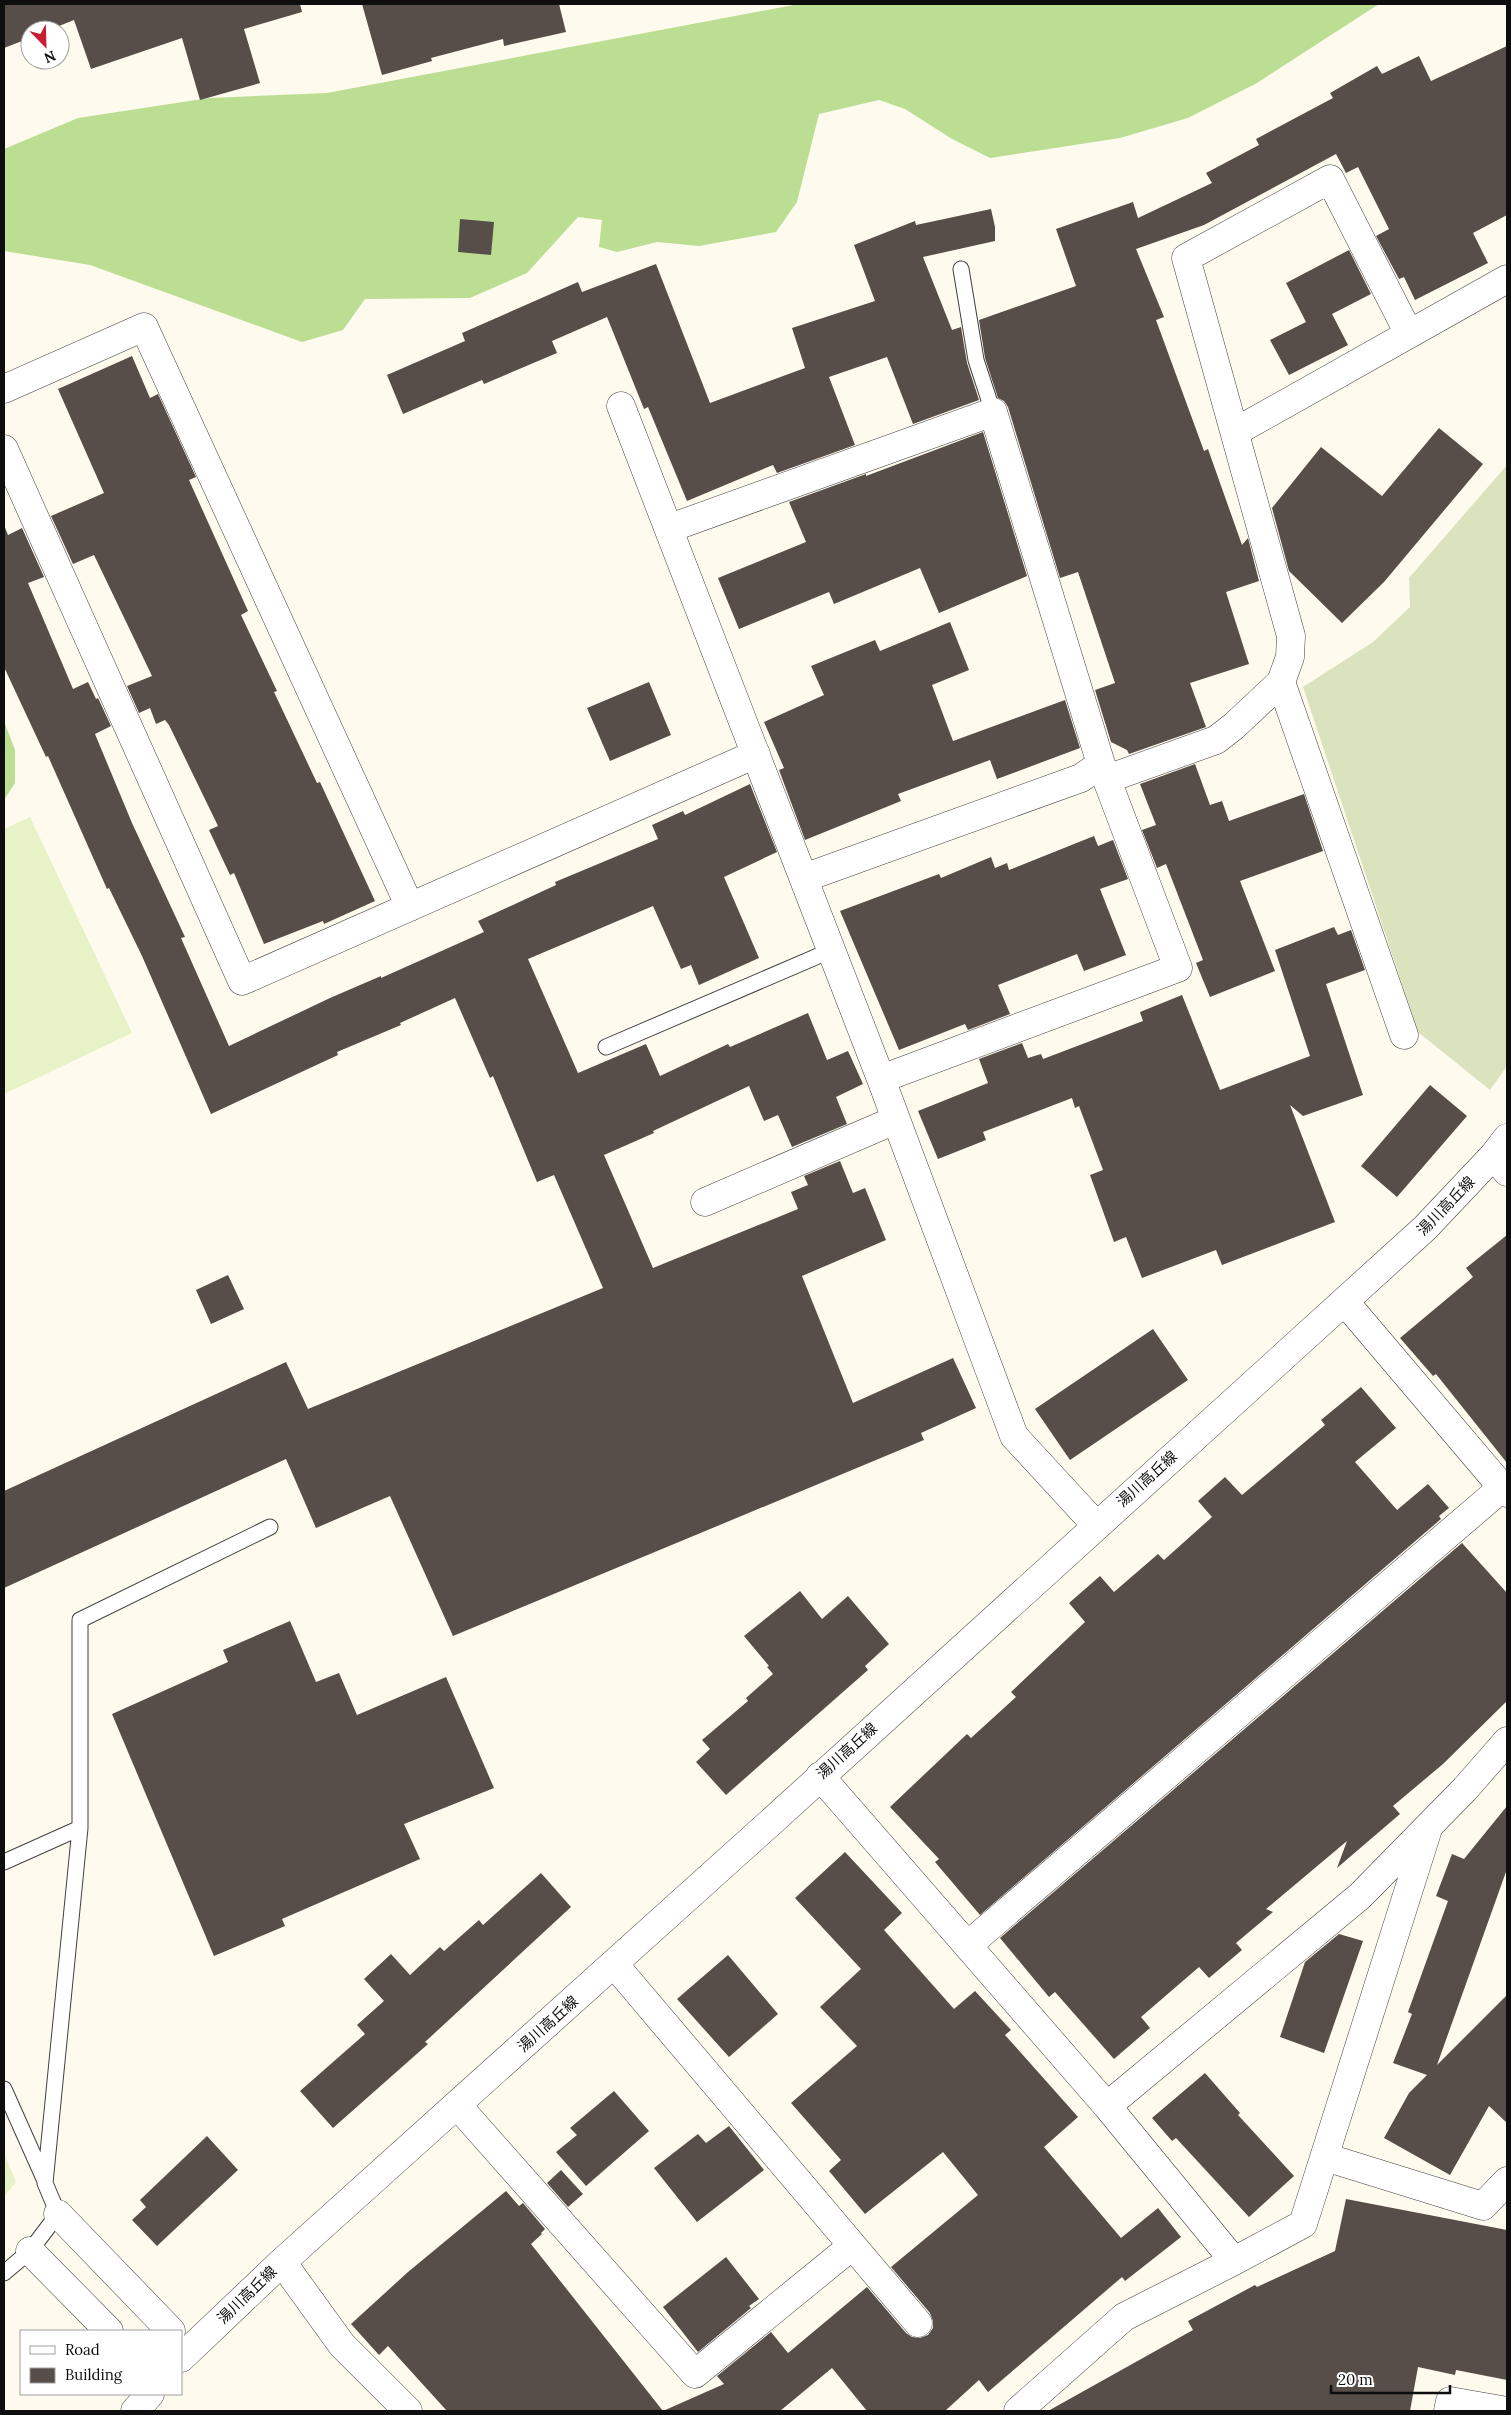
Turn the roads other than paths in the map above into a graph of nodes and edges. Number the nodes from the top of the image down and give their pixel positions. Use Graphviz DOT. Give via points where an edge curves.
graph roads {
  1 [pos="961,269"];
  2 [pos="1507,279"];
  3 [pos="1409,334"];
  4 [pos="4,389"];
  5 [pos="621,406"];
  6 [pos="993,412"];
  7 [pos="1235,432"];
  8 [pos="4,449"];
  9 [pos="670,528"];
  10 [pos="1281,682"];
  11 [pos="756,754"];
  12 [pos="1104,772"];
  13 [pos="804,878"];
  14 [pos="410,907"];
  15 [pos="832,950"];
  16 [pos="1404,1035"];
  17 [pos="606,1047"];
  18 [pos="881,1080"];
  19 [pos="895,1120"];
  20 [pos="1503,1155"];
  21 [pos="705,1202"];
  22 [pos="1345,1302"];
  23 [pos="1505,1490"];
  24 [pos="1096,1525"];
  25 [pos="270,1527"];
  26 [pos="1507,1741"];
  27 [pos="820,1776"];
  28 [pos="80,1828"];
  29 [pos="1428,1828"];
  30 [pos="4,1862"];
  31 [pos="968,1944"];
  32 [pos="614,1964"];
  33 [pos="4,2089"];
  34 [pos="457,2106"];
  35 [pos="1108,2106"];
  36 [pos="1325,2157"];
  37 [pos="1507,2181"];
  38 [pos="45,2183"];
  39 [pos="58,2214"];
  40 [pos="852,2246"];
  41 [pos="30,2251"];
  42 [pos="1234,2260"];
  43 [pos="282,2262"];
  44 [pos="4,2273"];
  45 [pos="918,2323"];
  46 [pos="108,2330"];
  47 [pos="166,2330"];
  48 [pos="182,2343"];
  49 [pos="149,2395"];
  50 [pos="135,2411"];
  51 [pos="408,2411"];
  52 [pos="1018,2411"];
  53 [pos="1448,2411"];
  54 [pos="1507,2411"];
  1 -- 6 [label="lane" via="976,360"];
  2 -- 3 [label="street"];
  3 -- 7 [label="street"];
  3 -- 7 [label="street" via="1330,179 1186,258"];
  4 -- 14 [label="street" via="144,327"];
  5 -- 9 [label="street"];
  6 -- 9 [label="street"];
  6 -- 12 [label="street"];
  7 -- 10 [label="street" via="1292,636 1290,657"];
  8 -- 14 [label="street" via="242,981"];
  9 -- 11 [label="street"];
  10 -- 12 [label="street" via="1216,740"];
  10 -- 16 [label="street"];
  11 -- 13 [label="street"];
  11 -- 14 [label="street"];
  12 -- 13 [label="street"];
  12 -- 18 [label="street" via="1178,968"];
  13 -- 15 [label="street"];
  15 -- 17 [label="lane"];
  15 -- 18 [label="street"];
  18 -- 19 [label="street"];
  19 -- 21 [label="street"];
  19 -- 24 [label="street" via="1014,1436"];
  20 -- 22 [label="street, 湯川高丘線"];
  22 -- 23 [label="street"];
  22 -- 24 [label="street, 湯川高丘線"];
  23 -- 31 [label="street"];
  24 -- 27 [label="street, 湯川高丘線"];
  25 -- 28 [label="lane" via="80,1620"];
  26 -- 29 [label="street"];
  27 -- 31 [label="street"];
  27 -- 32 [label="street, 湯川高丘線"];
  28 -- 30 [label="lane"];
  28 -- 38 [label="lane"];
  29 -- 35 [label="street" via="1360,1896"];
  29 -- 36 [label="street"];
  31 -- 35 [label="street"];
  32 -- 34 [label="street, 湯川高丘線"];
  32 -- 40 [label="street"];
  33 -- 38 [label="lane"];
  34 -- 40 [label="street" via="695,2374"];
  34 -- 43 [label="street, 湯川高丘線"];
  35 -- 42 [label="street"];
  36 -- 37 [label="street" via="1483,2206"];
  36 -- 42 [label="street" via="1303,2224"];
  38 -- 39 [label="lane"];
  39 -- 41 [label="lane"];
  39 -- 47 [label="street"];
  40 -- 45 [label="street"];
  41 -- 44 [label="lane"];
  41 -- 46 [label="street"];
  42 -- 52 [label="street" via="1124,2317"];
  43 -- 48 [label="street, 湯川高丘線"];
  43 -- 51 [label="street" via="342,2345"];
  49 -- 50 [label="street"];
  53 -- 54 [label="street" via="1450,2401"];
}
